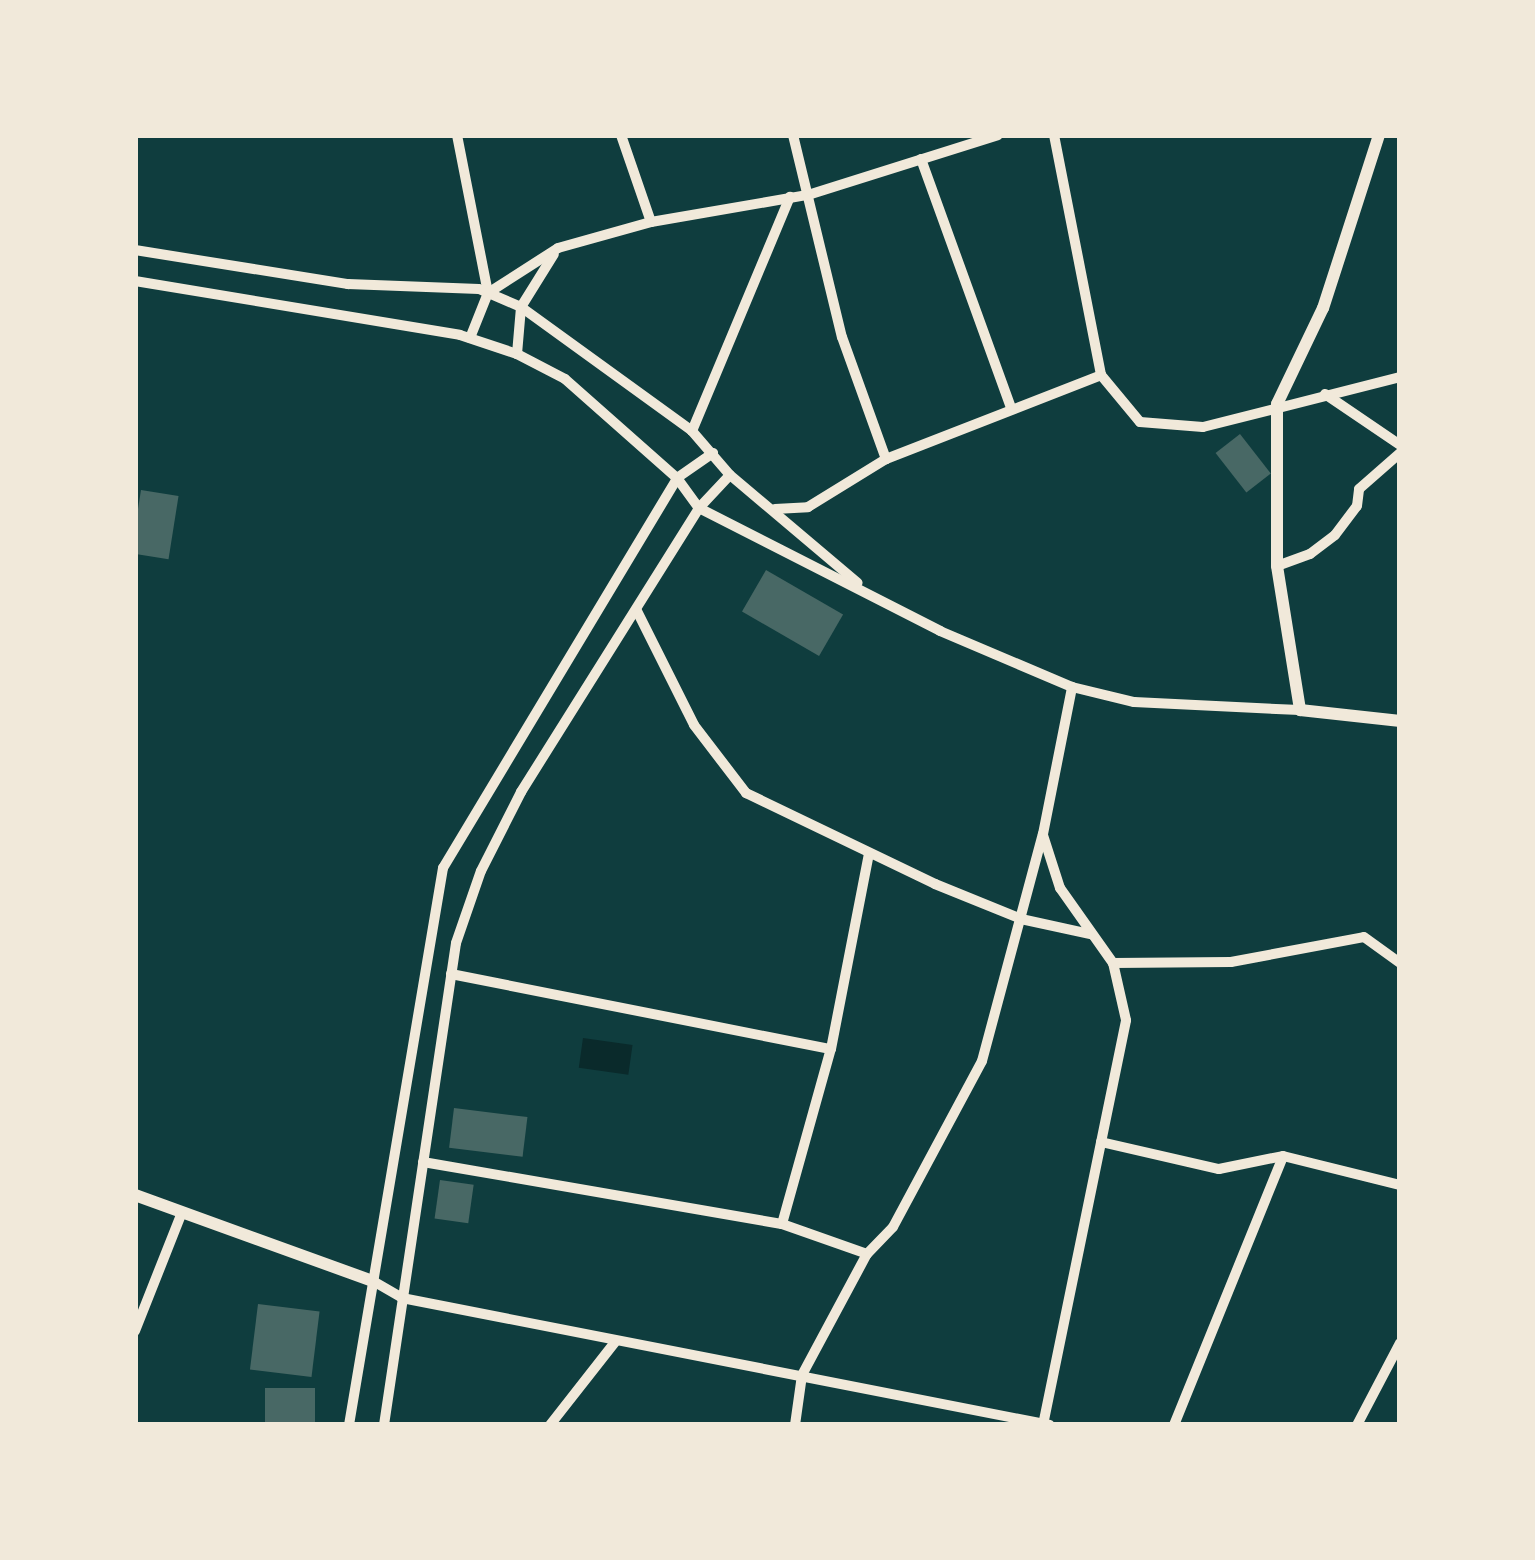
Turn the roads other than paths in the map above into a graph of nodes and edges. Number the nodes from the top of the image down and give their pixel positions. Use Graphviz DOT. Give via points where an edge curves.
graph roads {
  1 [pos="457,135"];
  2 [pos="621,135"];
  3 [pos="793,135"];
  4 [pos="998,135"];
  5 [pos="1054,135"];
  6 [pos="1380,135"];
  7 [pos="921,160"];
  8 [pos="808,195"];
  9 [pos="790,197"];
  10 [pos="651,222"];
  11 [pos="558,248"];
  12 [pos="135,250"];
  13 [pos="135,281"];
  14 [pos="488,293"];
  15 [pos="521,307"];
  16 [pos="470,338"];
  17 [pos="517,354"];
  18 [pos="1101,375"];
  19 [pos="1400,376"];
  20 [pos="1324,394"];
  21 [pos="1276,404"];
  22 [pos="1011,408"];
  23 [pos="692,431"];
  24 [pos="1400,445"];
  25 [pos="712,453"];
  26 [pos="1400,453"];
  27 [pos="886,459"];
  28 [pos="730,475"];
  29 [pos="678,478"];
  30 [pos="698,508"];
  31 [pos="776,510"];
  32 [pos="1277,566"];
  33 [pos="874,597"];
  34 [pos="637,610"];
  35 [pos="1072,687"];
  36 [pos="1300,710"];
  37 [pos="1400,721"];
  38 [pos="1042,834"];
  39 [pos="869,854"];
  40 [pos="1021,919"];
  41 [pos="1090,934"];
  42 [pos="1113,963"];
  43 [pos="1400,963"];
  44 [pos="451,974"];
  45 [pos="832,1049"];
  46 [pos="1101,1142"];
  47 [pos="1282,1156"];
  48 [pos="423,1162"];
  49 [pos="1400,1185"];
  50 [pos="135,1194"];
  51 [pos="182,1212"];
  52 [pos="782,1224"];
  53 [pos="867,1254"];
  54 [pos="374,1282"];
  55 [pos="402,1298"];
  56 [pos="135,1331"];
  57 [pos="615,1342"];
  58 [pos="1400,1342"];
  59 [pos="802,1376"];
  60 [pos="349,1425"];
  61 [pos="384,1425"];
  62 [pos="550,1425"];
  63 [pos="795,1425"];
  64 [pos="1046,1425"];
  65 [pos="1174,1425"];
  66 [pos="1358,1425"];
  1 -- 14 [label="street"];
  2 -- 10 [label="street"];
  3 -- 8 [label="street"];
  4 -- 7 [label="street"];
  5 -- 18 [label="street"];
  6 -- 21 [label="street" via="1323,308"];
  7 -- 8 [label="street"];
  7 -- 22 [label="street"];
  8 -- 9 [label="street"];
  8 -- 27 [label="street" via="842,337"];
  9 -- 10 [label="street"];
  9 -- 23 [label="street"];
  10 -- 11 [label="street"];
  11 -- 14 [label="street"];
  11 -- 15 [label="street"];
  12 -- 14 [label="street" via="348,284 427,284"];
  13 -- 16 [label="street"];
  14 -- 15 [label="street"];
  14 -- 16 [label="street"];
  15 -- 17 [label="street"];
  15 -- 23 [label="street"];
  16 -- 17 [label="street"];
  17 -- 29 [label="street" via="565,379"];
  18 -- 21 [label="street" via="1140,422 1203,427"];
  18 -- 22 [label="street"];
  19 -- 20 [label="street"];
  20 -- 21 [label="street"];
  20 -- 24 [label="street"];
  21 -- 32 [label="street"];
  22 -- 27 [label="street"];
  23 -- 25 [label="street"];
  25 -- 28 [label="street"];
  25 -- 29 [label="street"];
  26 -- 32 [label="street" via="1359,489 1356,506 1335,534 1310,554"];
  27 -- 31 [label="street" via="808,507"];
  28 -- 30 [label="street"];
  28 -- 31 [label="street"];
  29 -- 30 [label="street"];
  29 -- 54 [label="street" via="443,868"];
  30 -- 33 [label="street"];
  30 -- 34 [label="street"];
  31 -- 33 [label="street"];
  32 -- 36 [label="street"];
  33 -- 35 [label="street"];
  34 -- 39 [label="street" via="694,725 746,793"];
  34 -- 44 [label="street" via="520,792 482,871"];
  35 -- 36 [label="street" via="1204,710"];
  35 -- 38 [label="street"];
  36 -- 37 [label="street"];
  38 -- 40 [label="street"];
  38 -- 41 [label="street" via="1060,888"];
  39 -- 40 [label="street"];
  39 -- 45 [label="street"];
  40 -- 41 [label="street"];
  40 -- 53 [label="street" via="982,1061 894,1227"];
  41 -- 42 [label="street"];
  42 -- 43 [label="street" via="1231,962 1364,936"];
  42 -- 46 [label="street" via="1126,1020"];
  44 -- 45 [label="street"];
  44 -- 48 [label="street"];
  45 -- 52 [label="street"];
  46 -- 47 [label="street" via="1219,1169"];
  46 -- 64 [label="street"];
  47 -- 49 [label="street"];
  47 -- 65 [label="street"];
  48 -- 52 [label="street"];
  48 -- 55 [label="street"];
  50 -- 51 [label="street"];
  51 -- 54 [label="street"];
  51 -- 56 [label="street"];
  52 -- 53 [label="street"];
  53 -- 59 [label="street"];
  54 -- 55 [label="street"];
  54 -- 60 [label="street"];
  55 -- 57 [label="street"];
  55 -- 61 [label="street"];
  57 -- 59 [label="street"];
  57 -- 62 [label="street"];
  58 -- 66 [label="street"];
  59 -- 63 [label="street"];
  59 -- 64 [label="street"];
}
